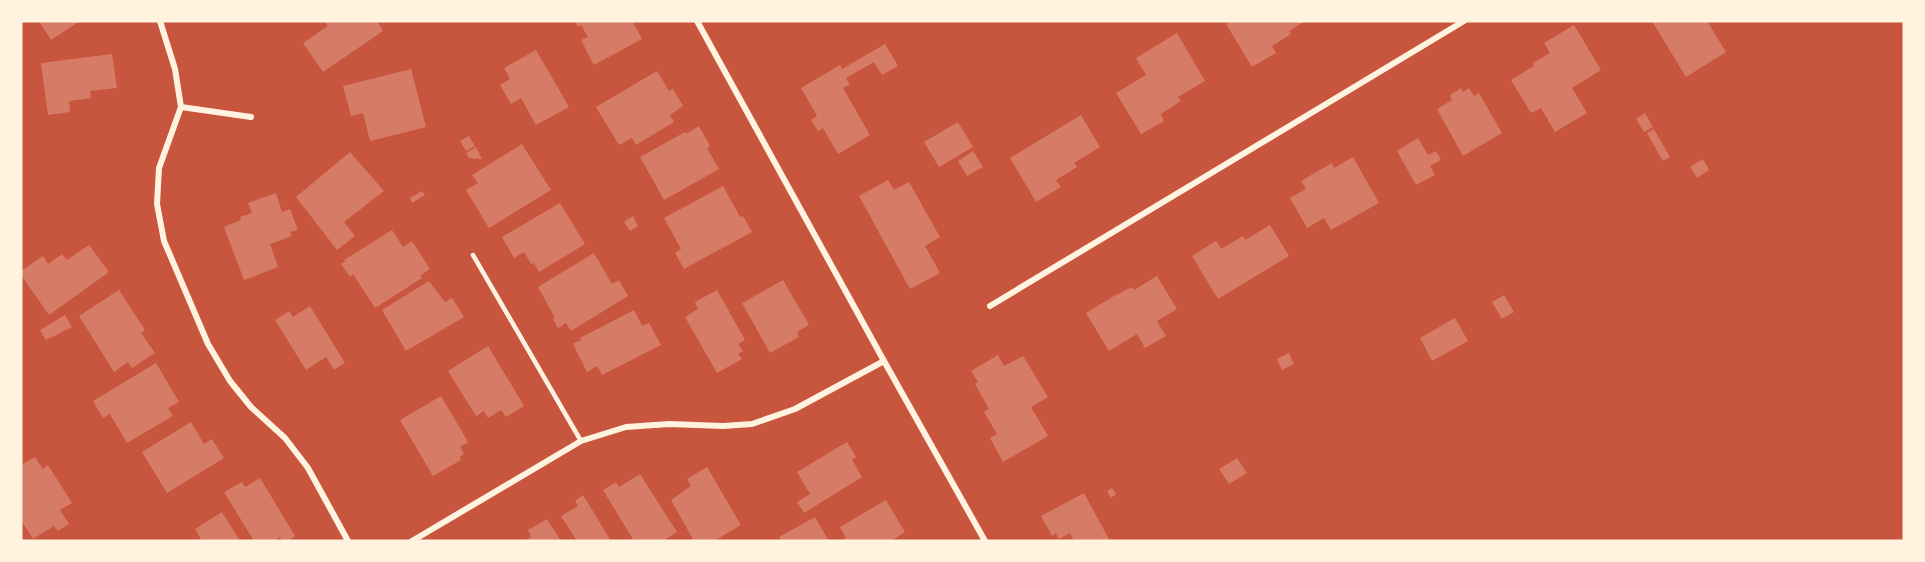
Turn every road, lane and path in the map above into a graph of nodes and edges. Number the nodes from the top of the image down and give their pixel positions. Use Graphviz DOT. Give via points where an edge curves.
graph roads {
  1 [pos="160,21"];
  2 [pos="698,21"];
  3 [pos="1464,21"];
  4 [pos="181,107"];
  5 [pos="251,117"];
  6 [pos="473,255"];
  7 [pos="990,306"];
  8 [pos="884,361"];
  9 [pos="581,441"];
  10 [pos="348,541"];
  11 [pos="412,541"];
  12 [pos="985,541"];
  1 -- 4 [label="street" via="175,69"];
  2 -- 8 [label="street"];
  3 -- 7 [label="street"];
  4 -- 5 [label="street"];
  4 -- 10 [label="street" via="159,168 157,204 165,241 208,344 230,381 308,468"];
  6 -- 9 [label="lane"];
  8 -- 9 [label="street" via="795,409 752,424 626,427"];
  8 -- 12 [label="street"];
  9 -- 11 [label="street"];
}
